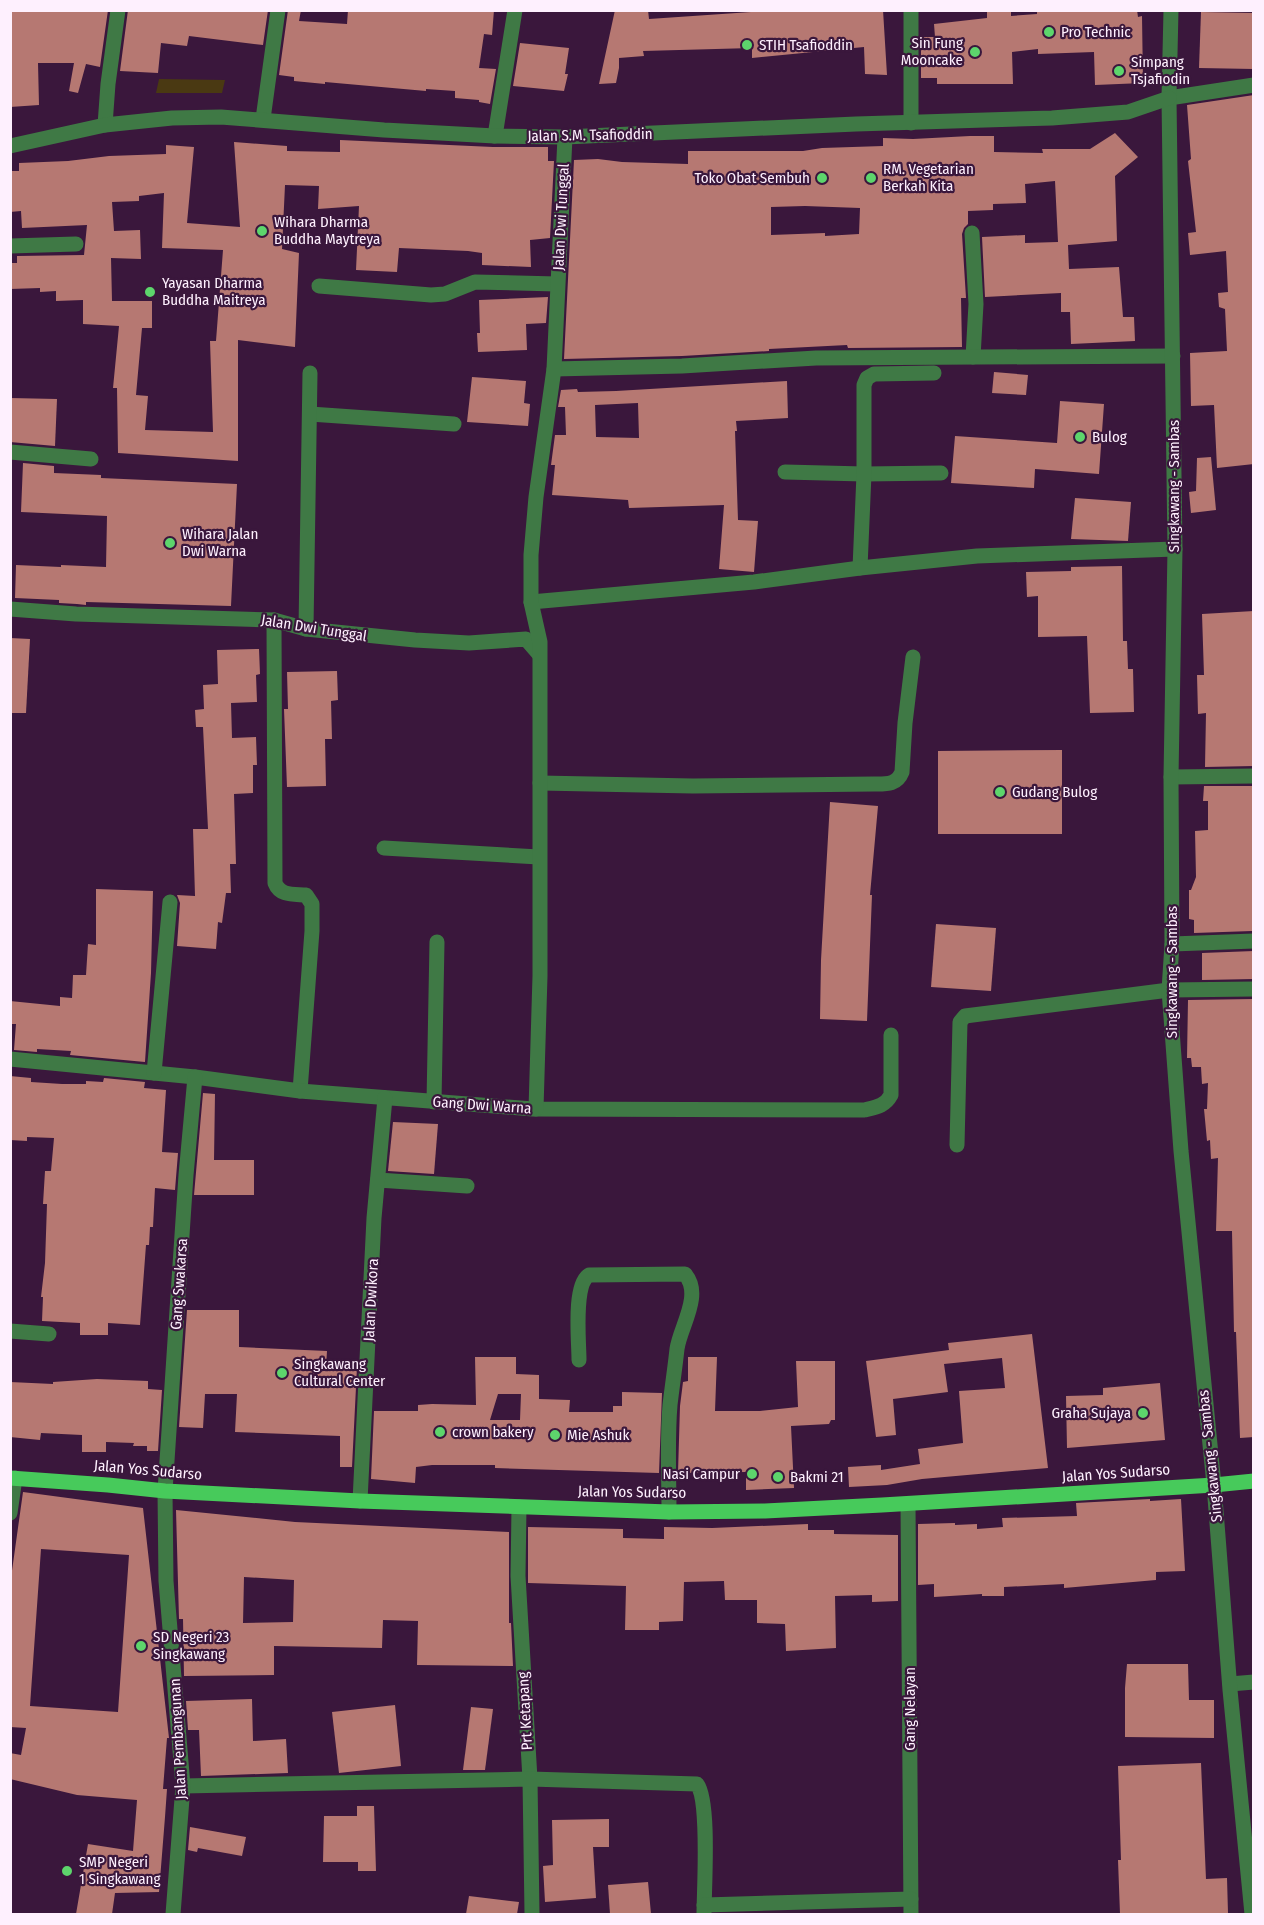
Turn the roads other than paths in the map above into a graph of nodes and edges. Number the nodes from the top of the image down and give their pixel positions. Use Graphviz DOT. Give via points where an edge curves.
graph roads {
  1 [pos="118,10"];
  2 [pos="278,10"];
  3 [pos="515,10"];
  4 [pos="911,10"];
  5 [pos="1171,10"];
  6 [pos="1254,85"];
  7 [pos="1169,98"];
  8 [pos="263,119"];
  9 [pos="911,123"];
  10 [pos="105,125"];
  11 [pos="495,136"];
  12 [pos="565,137"];
  13 [pos="10,146"];
  14 [pos="972,233"];
  15 [pos="76,244"];
  16 [pos="10,246"];
  17 [pos="558,284"];
  18 [pos="319,286"];
  19 [pos="1173,356"];
  20 [pos="973,357"];
  21 [pos="554,369"];
  22 [pos="310,373"];
  23 [pos="934,373"];
  24 [pos="310,414"];
  25 [pos="454,424"];
  26 [pos="10,452"];
  27 [pos="91,459"];
  28 [pos="785,472"];
  29 [pos="941,473"];
  30 [pos="864,474"];
  31 [pos="1175,549"];
  32 [pos="860,568"];
  33 [pos="532,605"];
  34 [pos="10,609"];
  35 [pos="274,620"];
  36 [pos="306,629"];
  37 [pos="526,639"];
  38 [pos="539,654"];
  39 [pos="913,657"];
  40 [pos="1254,776"];
  41 [pos="1171,777"];
  42 [pos="540,783"];
  43 [pos="384,848"];
  44 [pos="539,857"];
  45 [pos="170,902"];
  46 [pos="1254,941"];
  47 [pos="437,942"];
  48 [pos="1172,945"];
  49 [pos="1254,989"];
  50 [pos="1169,990"];
  51 [pos="891,1035"];
  52 [pos="10,1059"];
  53 [pos="154,1073"];
  54 [pos="195,1077"];
  55 [pos="300,1091"];
  56 [pos="385,1098"];
  57 [pos="434,1102"];
  58 [pos="536,1109"];
  59 [pos="957,1145"];
  60 [pos="378,1180"];
  61 [pos="467,1186"];
  62 [pos="10,1331"];
  63 [pos="49,1334"];
  64 [pos="579,1360"];
  65 [pos="13,1478"];
  66 [pos="1254,1481"];
  67 [pos="1214,1485"];
  68 [pos="165,1491"];
  69 [pos="360,1501"];
  70 [pos="908,1503"];
  71 [pos="519,1507"];
  72 [pos="669,1512"];
  73 [pos="10,1513"];
  74 [pos="1254,1682"];
  75 [pos="1230,1684"];
  76 [pos="530,1779"];
  77 [pos="183,1786"];
  78 [pos="1252,1898"];
  79 [pos="911,1907"];
  80 [pos="704,1910"];
  81 [pos="173,1914"];
  82 [pos="532,1914"];
  83 [pos="1252,1914"];
  1 -- 10 [label="street"];
  2 -- 8 [label="street"];
  3 -- 11 [label="street"];
  4 -- 9 [label="street"];
  5 -- 7 [label="street, Singkawang - Sambas"];
  6 -- 7 [label="street, Jalan S.M. Tsafioddin"];
  7 -- 9 [label="street, Jalan S.M. Tsafioddin" via="1128,112"];
  7 -- 19 [label="street, Singkawang - Sambas"];
  8 -- 10 [label="street, Jalan S.M. Tsafioddin" via="172,118"];
  8 -- 11 [label="street, Jalan S.M. Tsafioddin"];
  9 -- 12 [label="street, Jalan S.M. Tsafioddin"];
  10 -- 13 [label="street, Jalan S.M. Tsafioddin"];
  11 -- 12 [label="street, Jalan S.M. Tsafioddin"];
  12 -- 17 [label="street, Jalan Dwi Tunggal"];
  14 -- 20 [label="street" via="976,304"];
  15 -- 16 [label="street"];
  17 -- 18 [label="street" via="475,282 445,294 431,295"];
  17 -- 21 [label="street, Jalan Dwi Tunggal"];
  19 -- 20 [label="street"];
  19 -- 31 [label="street, Singkawang - Sambas"];
  20 -- 21 [label="street" via="816,358"];
  21 -- 33 [label="street, Jalan Dwi Tunggal" via="536,497"];
  22 -- 24 [label="street"];
  23 -- 30 [label="street" via="874,374 867,378"];
  24 -- 25 [label="street"];
  24 -- 36 [label="street"];
  26 -- 27 [label="street"];
  28 -- 30 [label="street"];
  29 -- 30 [label="street"];
  30 -- 32 [label="street"];
  31 -- 32 [label="street" via="977,556"];
  31 -- 41 [label="street, Singkawang - Sambas"];
  32 -- 33 [label="street"];
  33 -- 37 [label="street" via="527,616"];
  33 -- 38 [label="street, Jalan Dwi Tunggal" via="539,629"];
  34 -- 35 [label="street, Jalan Dwi Tunggal"];
  35 -- 36 [label="street, Jalan Dwi Tunggal"];
  35 -- 55 [label="street" via="275,883 281,892 306,895 312,904"];
  36 -- 37 [label="street, Jalan Dwi Tunggal" via="458,643"];
  37 -- 38 [label="street"];
  38 -- 42 [label="street, Jalan Dwi Tunggal"];
  39 -- 42 [label="street" via="902,772 895,782 704,786"];
  40 -- 41 [label="street"];
  41 -- 48 [label="street, Singkawang - Sambas"];
  42 -- 44 [label="street, Jalan Dwi Tunggal"];
  43 -- 44 [label="street"];
  44 -- 58 [label="street, Jalan Dwi Tunggal"];
  45 -- 53 [label="street"];
  46 -- 48 [label="street"];
  47 -- 57 [label="street"];
  48 -- 50 [label="street, Singkawang - Sambas"];
  49 -- 50 [label="street"];
  50 -- 59 [label="street" via="966,1017 960,1022"];
  50 -- 67 [label="street, Singkawang - Sambas"];
  51 -- 58 [label="street, Gang Dwi Warna" via="891,1095 879,1107"];
  52 -- 53 [label="street, Gang Dwi Warna"];
  53 -- 54 [label="street, Gang Dwi Warna"];
  54 -- 55 [label="street, Gang Dwi Warna"];
  54 -- 68 [label="street, Gang Swakarsa"];
  55 -- 56 [label="street, Gang Dwi Warna"];
  56 -- 57 [label="street, Gang Dwi Warna"];
  56 -- 60 [label="street, Jalan Dwikora"];
  57 -- 58 [label="street, Gang Dwi Warna"];
  60 -- 61 [label="street"];
  60 -- 69 [label="street, Jalan Dwikora"];
  62 -- 63 [label="street"];
  64 -- 72 [label="street" via="580,1284 584,1278 685,1274 690,1280 689,1310 677,1350 670,1405"];
  65 -- 68 [label="main road, Jalan Yos Sudarso"];
  65 -- 73 [label="street"];
  66 -- 67 [label="main road, Jalan Yos Sudarso"];
  67 -- 70 [label="main road, Jalan Yos Sudarso"];
  67 -- 75 [label="street, Singkawang - Sambas"];
  68 -- 69 [label="main road, Jalan Yos Sudarso"];
  68 -- 77 [label="street, Jalan Pembangunan" via="166,1581"];
  69 -- 71 [label="main road, Jalan Yos Sudarso"];
  70 -- 72 [label="main road, Jalan Yos Sudarso"];
  70 -- 79 [label="street, Gang Nelayan"];
  71 -- 72 [label="main road, Jalan Yos Sudarso"];
  71 -- 76 [label="street, Prt Ketapang" via="518,1576"];
  74 -- 75 [label="street"];
  75 -- 78 [label="street, Singkawang - Sambas"];
  76 -- 77 [label="street"];
  76 -- 80 [label="street" via="697,1784 704,1810"];
  76 -- 82 [label="street, Prt Ketapang"];
  77 -- 81 [label="street, Jalan Pembangunan"];
  78 -- 83 [label="street, Singkawang - Sambas"];
  79 -- 80 [label="street"];
}
